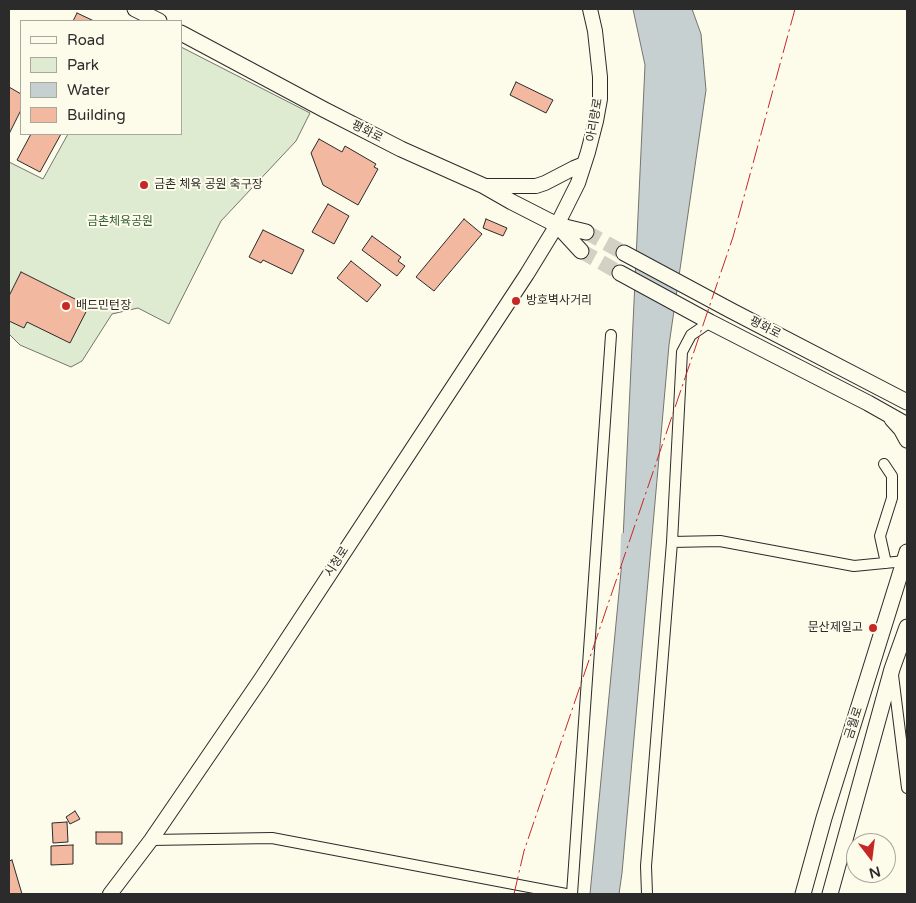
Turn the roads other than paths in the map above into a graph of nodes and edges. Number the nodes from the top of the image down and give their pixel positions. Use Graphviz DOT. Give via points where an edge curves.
graph roads {
  1 [pos="135,9"];
  2 [pos="590,9"];
  3 [pos="157,20"];
  4 [pos="182,34"];
  5 [pos="584,164"];
  6 [pos="484,186"];
  7 [pos="556,225"];
  8 [pos="586,232"];
  9 [pos="581,251"];
  10 [pos="624,252"];
  11 [pos="620,273"];
  12 [pos="710,322"];
  13 [pos="612,335"];
  14 [pos="907,402"];
  15 [pos="888,414"];
  16 [pos="907,425"];
  17 [pos="907,440"];
  18 [pos="884,464"];
  19 [pos="672,542"];
  20 [pos="906,557"];
  21 [pos="886,563"];
  22 [pos="907,627"];
  23 [pos="892,670"];
  24 [pos="907,788"];
  25 [pos="151,840"];
  26 [pos="110,894"];
  27 [pos="566,894"];
  28 [pos="572,894"];
  29 [pos="647,894"];
  30 [pos="803,894"];
  31 [pos="830,894"];
  1 -- 3 [label="main road"];
  2 -- 5 [label="street, 아리랑로" via="600,76 600,99"];
  4 -- 6 [label="main road, 평화로" via="323,110"];
  5 -- 6 [label="street" via="536,186"];
  5 -- 7 [label="street, 아리랑로"];
  6 -- 7 [label="main road, 평화로"];
  7 -- 8 [label="main road, 평화로"];
  7 -- 9 [label="main road, 평화로"];
  7 -- 25 [label="street, 시청로" via="277,654"];
  10 -- 14 [label="main road, 평화로"];
  11 -- 12 [label="main road, 평화로"];
  12 -- 15 [label="main road, 평화로"];
  12 -- 19 [label="street" via="691,335 682,352"];
  13 -- 28 [label="street"];
  15 -- 16 [label="main road, 평화로"];
  15 -- 17 [label="main road"];
  18 -- 21 [label="street" via="892,476 892,498 880,536"];
  19 -- 21 [label="street" via="720,542 854,566"];
  19 -- 29 [label="street" via="646,866"];
  20 -- 21 [label="street"];
  20 -- 30 [label="main road, 금월로"];
  22 -- 23 [label="main road, 금월로"];
  23 -- 24 [label="street"];
  23 -- 31 [label="main road, 금월로"];
  25 -- 26 [label="street, 시청로"];
  25 -- 27 [label="street" via="272,838"];
}
